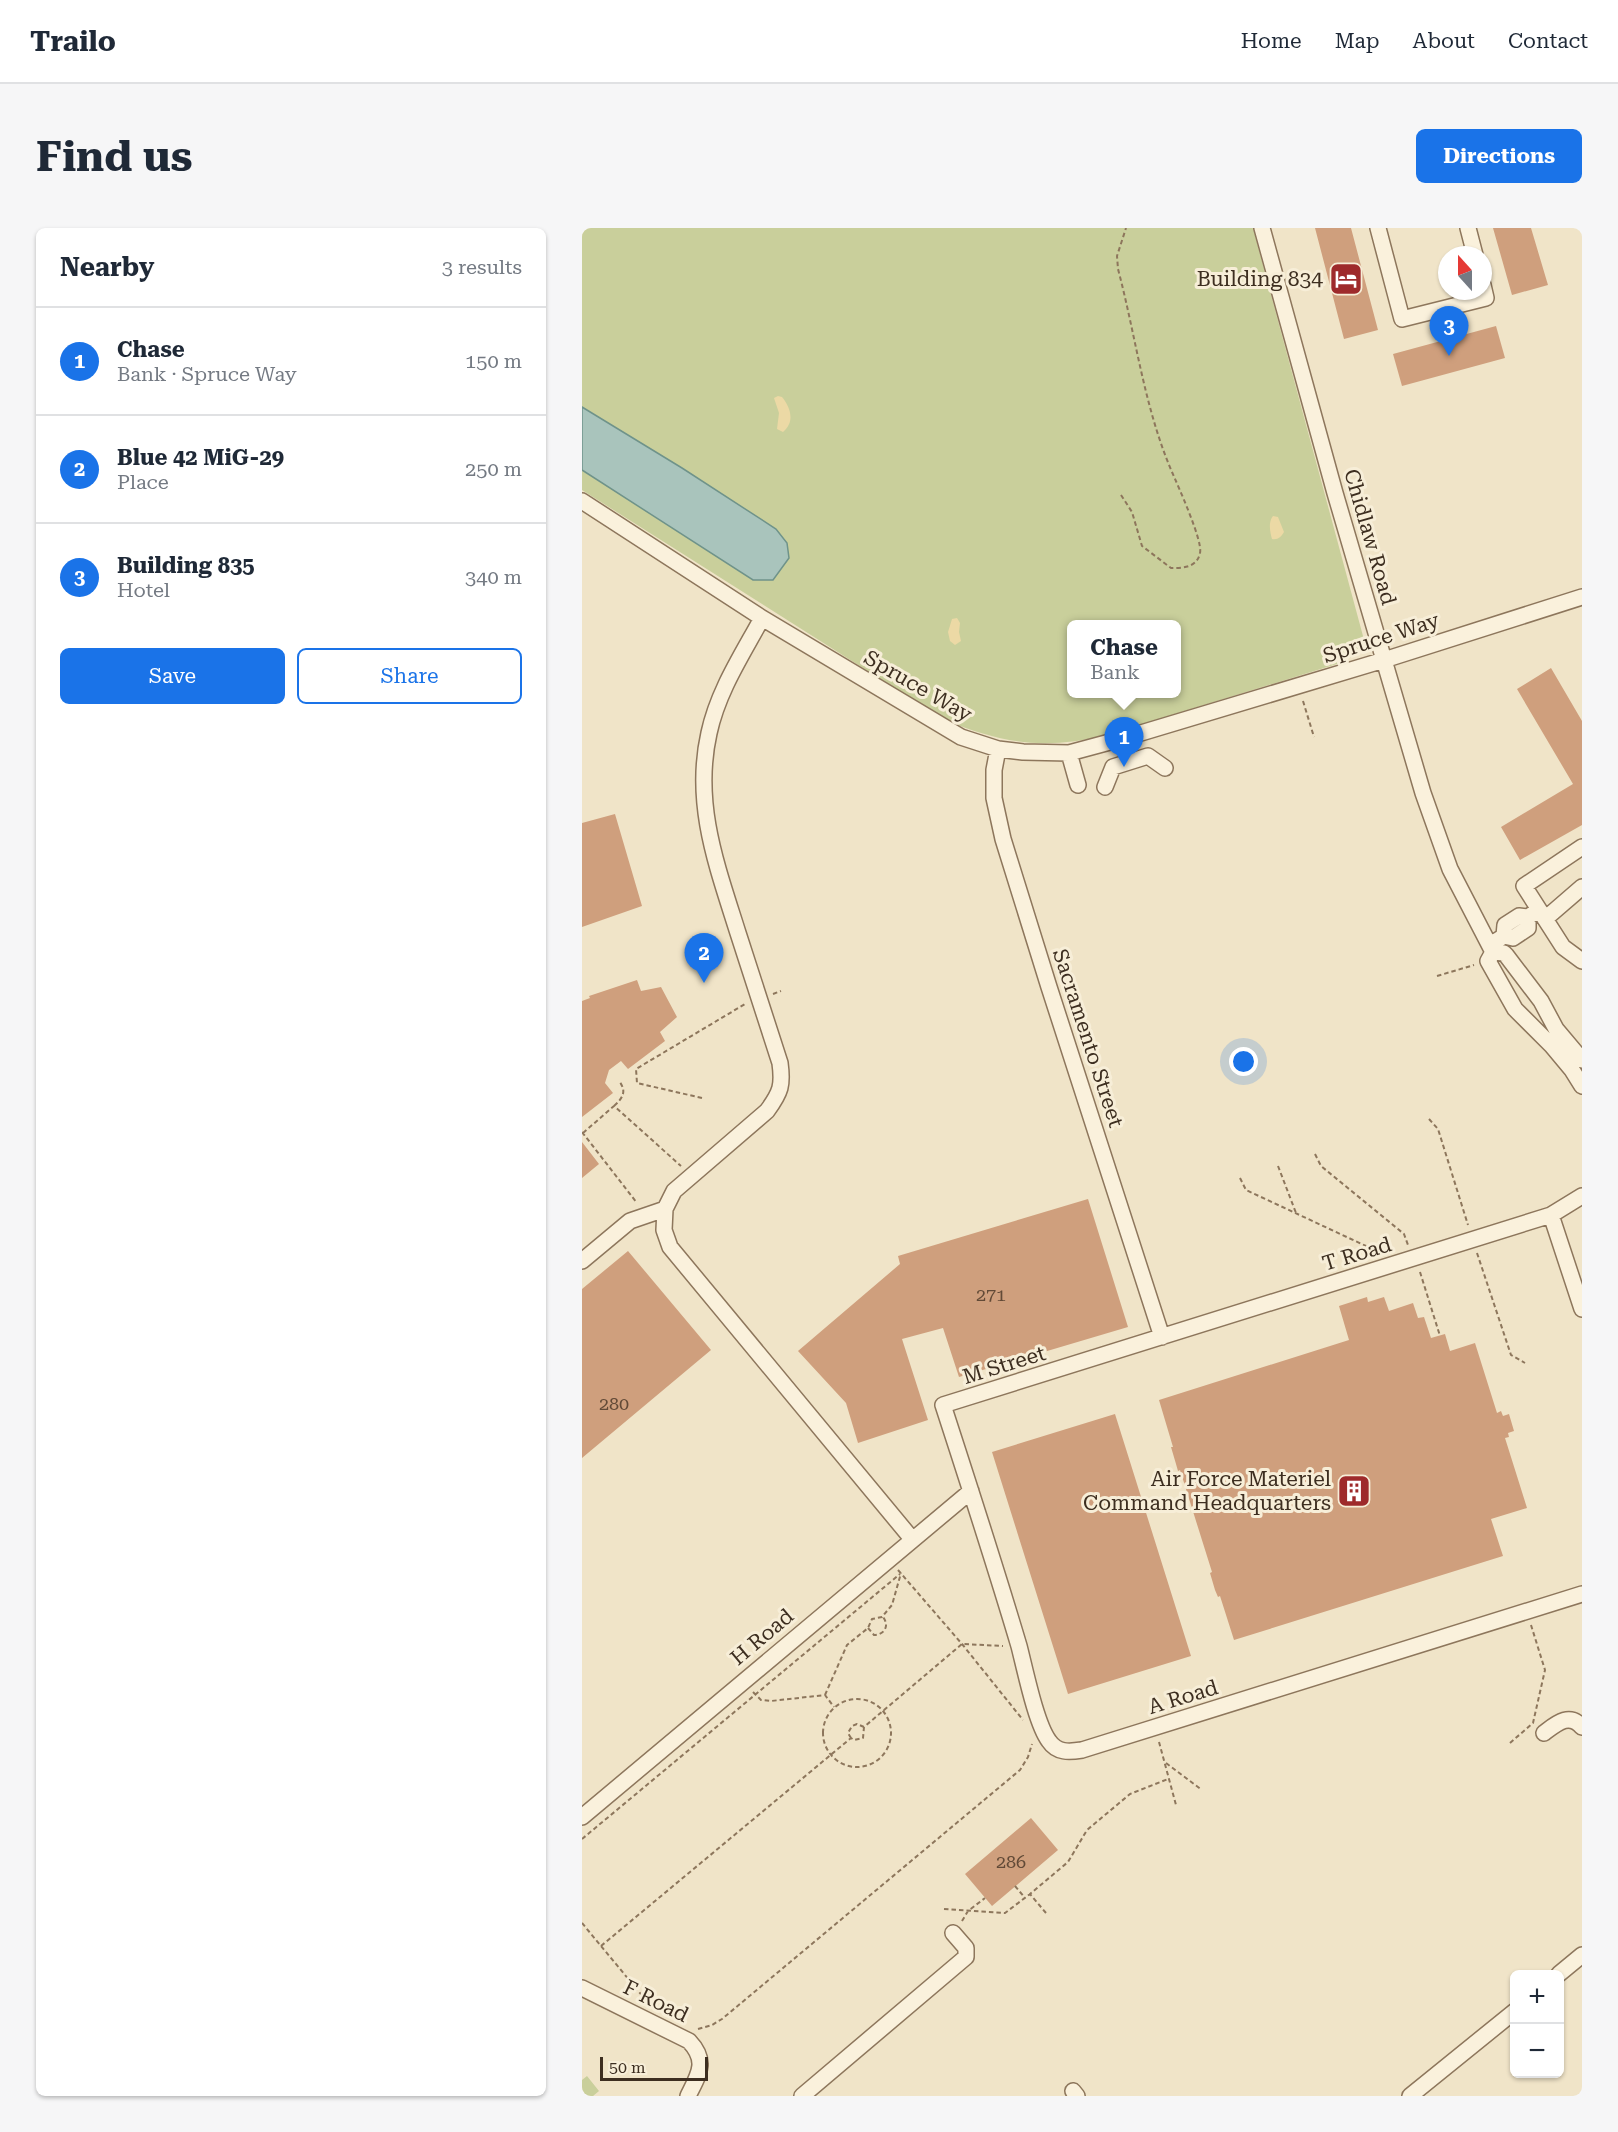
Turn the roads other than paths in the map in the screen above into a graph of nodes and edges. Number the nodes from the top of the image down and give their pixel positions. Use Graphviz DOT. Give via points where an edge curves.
graph roads {
  1 [pos="1262,228"];
  2 [pos="1378,228"];
  3 [pos="1468,228"];
  4 [pos="1473,246"];
  5 [pos="1478,300"];
  6 [pos="582,501"];
  7 [pos="1582,597"];
  8 [pos="762,618"];
  9 [pos="1384,660"];
  10 [pos="998,749"];
  11 [pos="1069,753"];
  12 [pos="1165,768"];
  13 [pos="1078,785"];
  14 [pos="1105,787"];
  15 [pos="1580,853"];
  16 [pos="1582,887"];
  17 [pos="1537,915"];
  18 [pos="1491,948"];
  19 [pos="1582,961"];
  20 [pos="1582,1060"];
  21 [pos="1582,1086"];
  22 [pos="1582,1186"];
  23 [pos="1582,1196"];
  24 [pos="664,1209"];
  25 [pos="1557,1211"];
  26 [pos="582,1261"];
  27 [pos="1582,1309"];
  28 [pos="1162,1337"];
  29 [pos="971,1491"];
  30 [pos="912,1539"];
  31 [pos="1582,1594"];
  32 [pos="1582,1727"];
  33 [pos="1544,1733"];
  34 [pos="582,1817"];
  35 [pos="956,1929"];
  36 [pos="1582,1955"];
  37 [pos="1564,1970"];
  38 [pos="582,1988"];
  39 [pos="1510,2016"];
  40 [pos="688,2096"];
  41 [pos="802,2096"];
  42 [pos="1410,2096"];
  1 -- 9 [label="street, Chidlaw Road"];
  2 -- 5 [label="street" via="1402,319"];
  3 -- 4 [label="street"];
  6 -- 8 [label="street, Spruce Way"];
  7 -- 9 [label="street, Spruce Way"];
  8 -- 10 [label="street, Spruce Way" via="961,737"];
  8 -- 24 [label="street" via="719,696 703,773 705,818 717,865 780,1062 782,1082 768,1111 674,1191"];
  9 -- 11 [label="street, Spruce Way"];
  9 -- 18 [label="street, Chidlaw Road" via="1435,830 1450,869"];
  10 -- 11 [label="street, Spruce Way"];
  10 -- 28 [label="street, Sacramento Street" via="994,798 1004,839"];
  11 -- 13 [label="street"];
  12 -- 14 [label="street" via="1148,756 1113,767"];
  15 -- 17 [label="street" via="1524,886"];
  16 -- 17 [label="street"];
  17 -- 18 [label="street" via="1519,916 1505,925 1504,936"];
  17 -- 19 [label="street" via="1563,948"];
  18 -- 20 [label="street, Chidlaw Road" via="1504,953"];
  18 -- 21 [label="street, Chidlaw Road" via="1488,961 1515,1010 1552,1046"];
  22 -- 25 [label="street"];
  23 -- 25 [label="street, T Road"];
  24 -- 26 [label="street" via="630,1221"];
  24 -- 30 [label="street" via="664,1230 670,1247"];
  25 -- 27 [label="street"];
  25 -- 28 [label="street, T Road"];
  28 -- 29 [label="street, M Street" via="943,1405"];
  29 -- 30 [label="street, H Road"];
  29 -- 31 [label="street, A Road" via="1043,1732 1052,1746 1069,1752"];
  30 -- 34 [label="street, H Road"];
  32 -- 33 [label="street" via="1567,1719"];
  35 -- 41 [label="street" via="966,1948 966,1957"];
  36 -- 37 [label="street"];
  38 -- 40 [label="street, F Road" via="689,2041 700,2062 699,2074"];
  39 -- 42 [label="street"];
}
